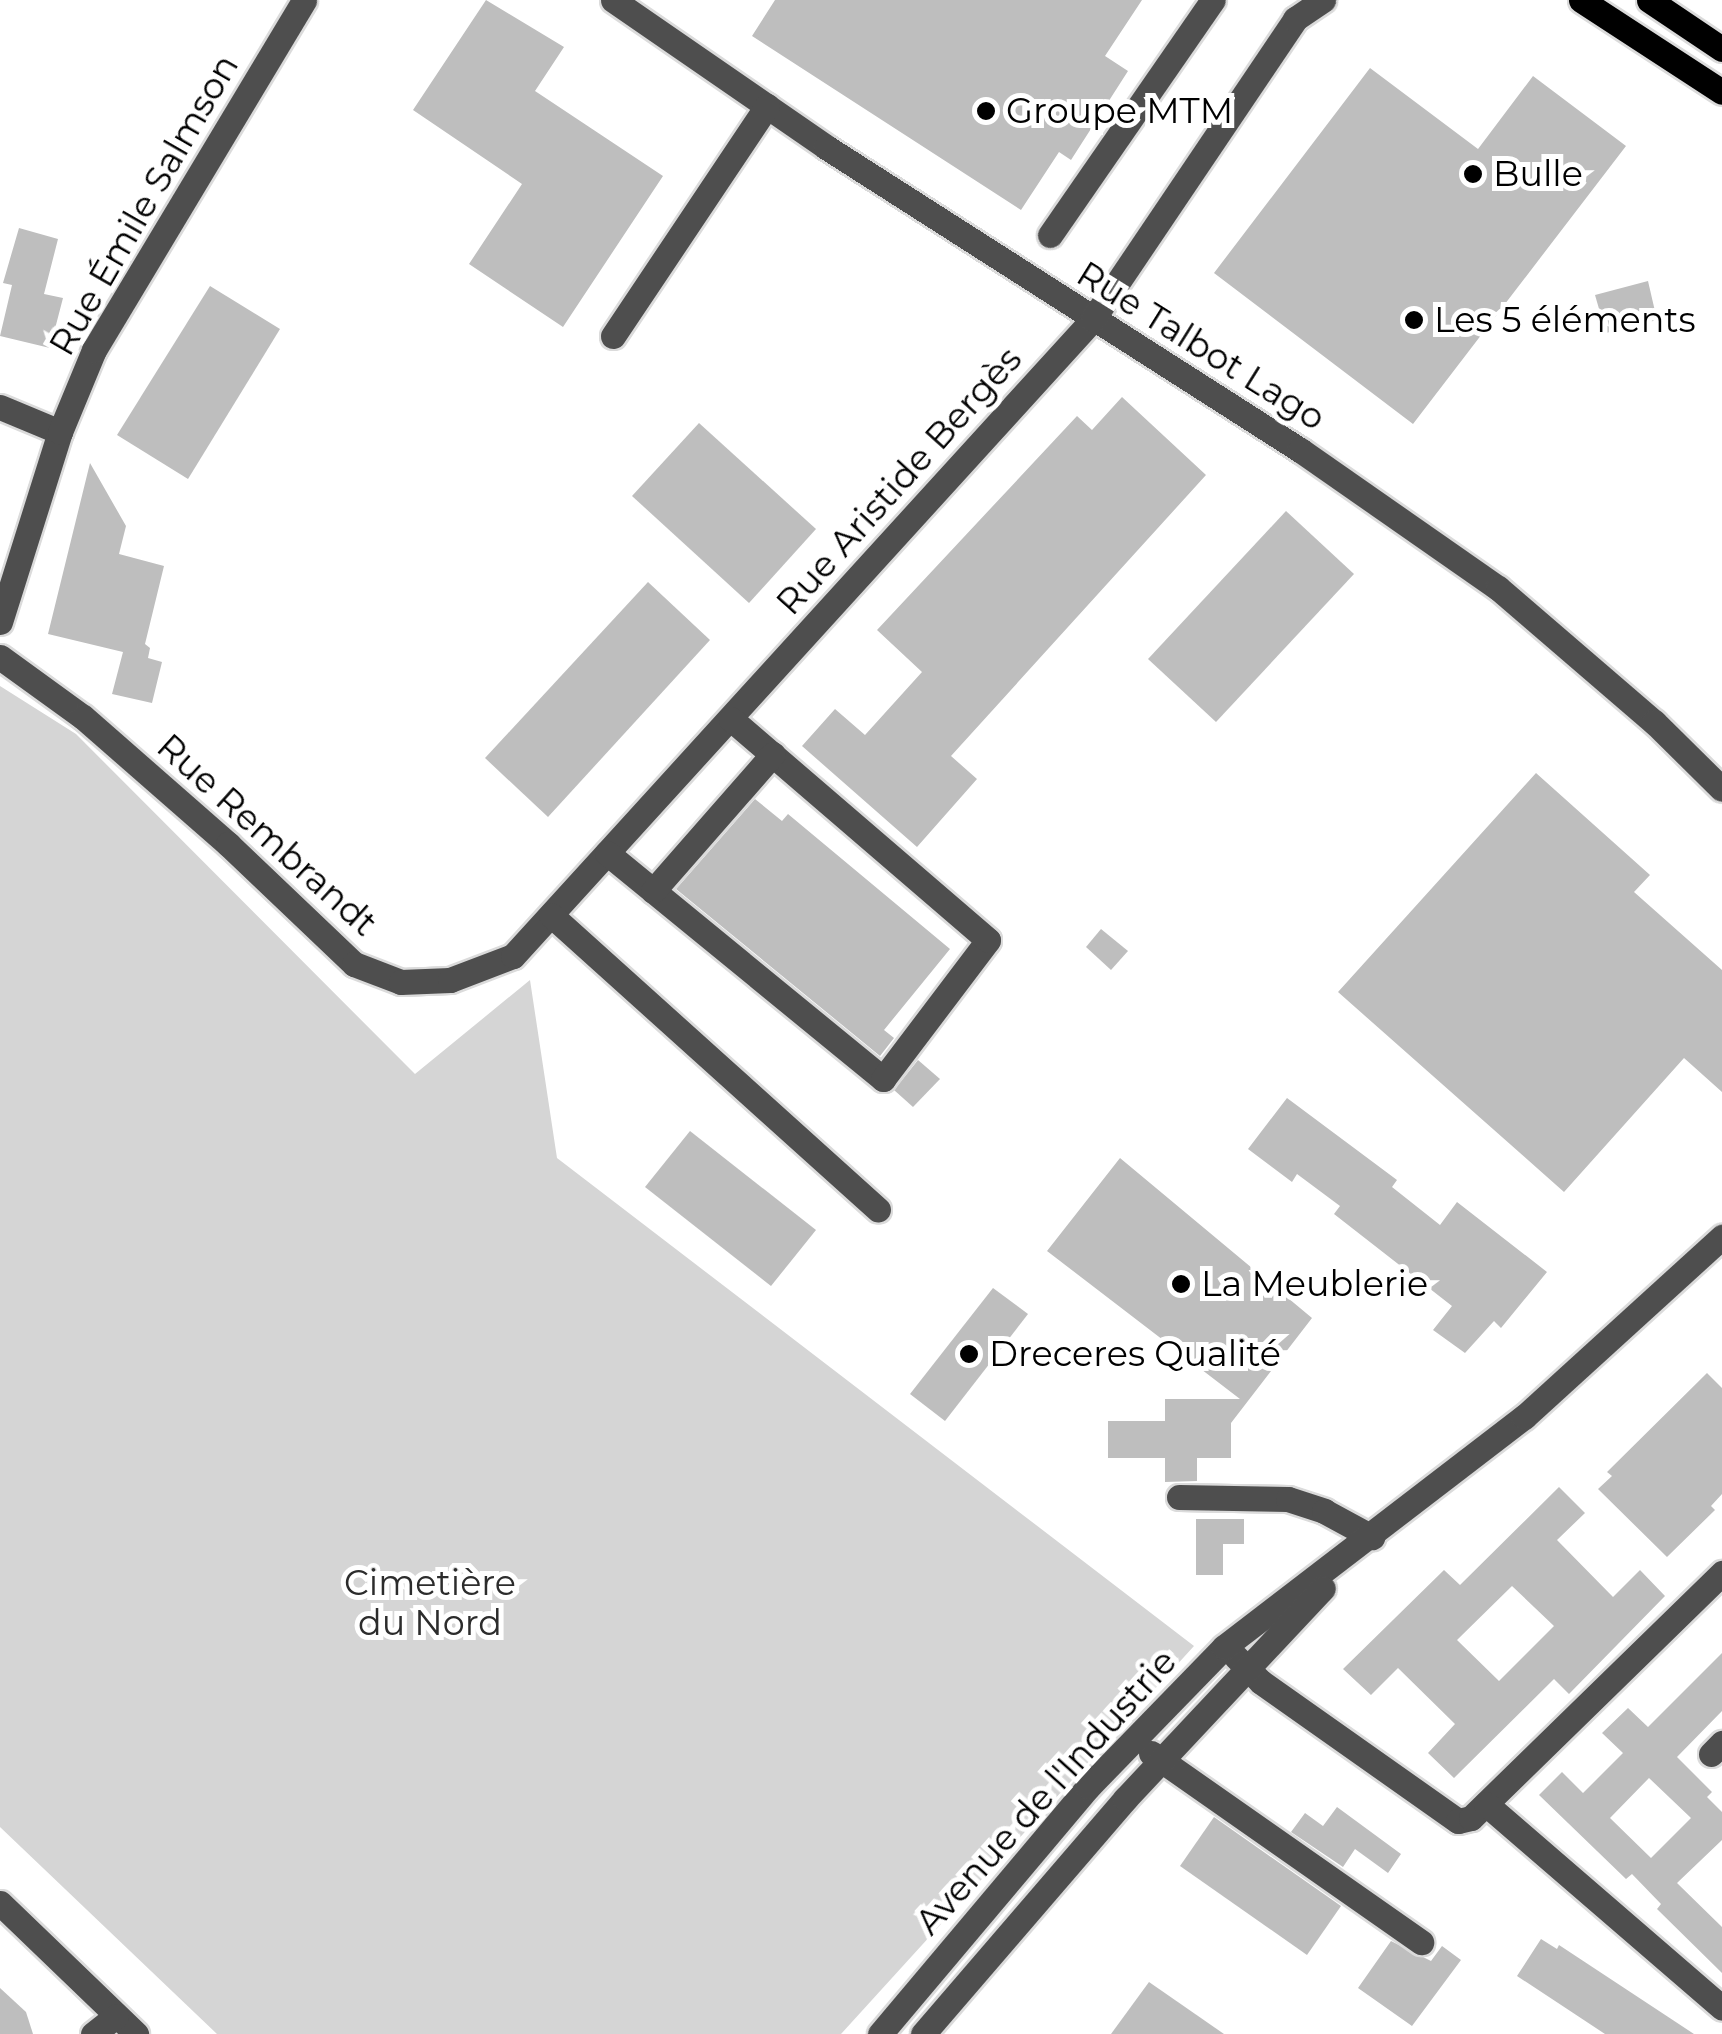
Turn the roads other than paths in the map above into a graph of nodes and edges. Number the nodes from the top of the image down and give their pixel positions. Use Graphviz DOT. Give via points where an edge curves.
graph roads {
  1 [pos="304,0"];
  2 [pos="613,0"];
  3 [pos="1213,0"];
  4 [pos="1323,0"];
  5 [pos="1580,0"];
  6 [pos="1649,0"];
  7 [pos="1296,9"];
  8 [pos="1722,48"];
  9 [pos="1722,92"];
  10 [pos="767,106"];
  11 [pos="1050,235"];
  12 [pos="1093,320"];
  13 [pos="613,336"];
  14 [pos="0,408"];
  15 [pos="60,432"];
  16 [pos="0,622"];
  17 [pos="0,658"];
  18 [pos="731,719"];
  19 [pos="773,754"];
  20 [pos="1722,789"];
  21 [pos="607,853"];
  22 [pos="654,891"];
  23 [pos="551,915"];
  24 [pos="513,956"];
  25 [pos="878,1209"];
  26 [pos="1722,1238"];
  27 [pos="1179,1497"];
  28 [pos="1372,1537"];
  29 [pos="1722,1573"];
  30 [pos="1224,1647"];
  31 [pos="1248,1667"];
  32 [pos="1134,1739"];
  33 [pos="1161,1761"];
  34 [pos="1486,1804"];
  35 [pos="1008,1881"];
  36 [pos="0,1903"];
  37 [pos="1035,1904"];
  38 [pos="1421,1942"];
  39 [pos="1722,2008"];
  40 [pos="116,2016"];
  41 [pos="93,2034"];
  42 [pos="136,2034"];
  43 [pos="880,2034"];
  44 [pos="924,2034"];
  1 -- 15 [label="street, Rue Émile Salmson" via="94,350"];
  2 -- 10 [label="street, Rue Talbot Lago"];
  3 -- 11 [label="street"];
  4 -- 7 [label="street, Rue Aristide Bergès"];
  5 -- 9 [label="main road"];
  6 -- 8 [label="main road"];
  7 -- 12 [label="street, Rue Aristide Bergès"];
  10 -- 12 [label="street, Rue Talbot Lago"];
  10 -- 13 [label="street"];
  12 -- 18 [label="street, Rue Aristide Bergès"];
  12 -- 20 [label="street, Rue Talbot Lago" via="1300,450 1498,588"];
  14 -- 15 [label="street"];
  15 -- 16 [label="street, Rue Émile Salmson"];
  17 -- 24 [label="street, Rue Rembrandt" via="83,717 354,964 401,982 450,980"];
  18 -- 19 [label="street"];
  18 -- 21 [label="street, Rue Aristide Bergès"];
  19 -- 22 [label="street"];
  19 -- 22 [label="street" via="988,940 882,1079"];
  21 -- 22 [label="street"];
  21 -- 23 [label="street, Rue Aristide Bergès"];
  23 -- 24 [label="street, Rue Aristide Bergès"];
  23 -- 25 [label="street"];
  26 -- 28 [label="street, Avenue de l'Industrie" via="1524,1417"];
  27 -- 28 [label="street" via="1288,1499"];
  28 -- 30 [label="street, Avenue de l'Industrie"];
  28 -- 31 [label="street, Avenue de l'Industrie"];
  29 -- 34 [label="street"];
  30 -- 31 [label="street"];
  30 -- 32 [label="street, Avenue de l'Industrie"];
  31 -- 33 [label="street, Avenue de l'Industrie"];
  31 -- 34 [label="street" via="1458,1821"];
  32 -- 33 [label="street"];
  32 -- 35 [label="street, Avenue de l'Industrie"];
  33 -- 37 [label="street, Avenue de l'Industrie"];
  33 -- 38 [label="street"];
  34 -- 39 [label="street"];
  35 -- 37 [label="street"];
  35 -- 43 [label="street, Avenue de l'Industrie"];
  36 -- 40 [label="street"];
  37 -- 44 [label="street, Avenue de l'Industrie"];
  40 -- 41 [label="street"];
  40 -- 42 [label="street"];
}
